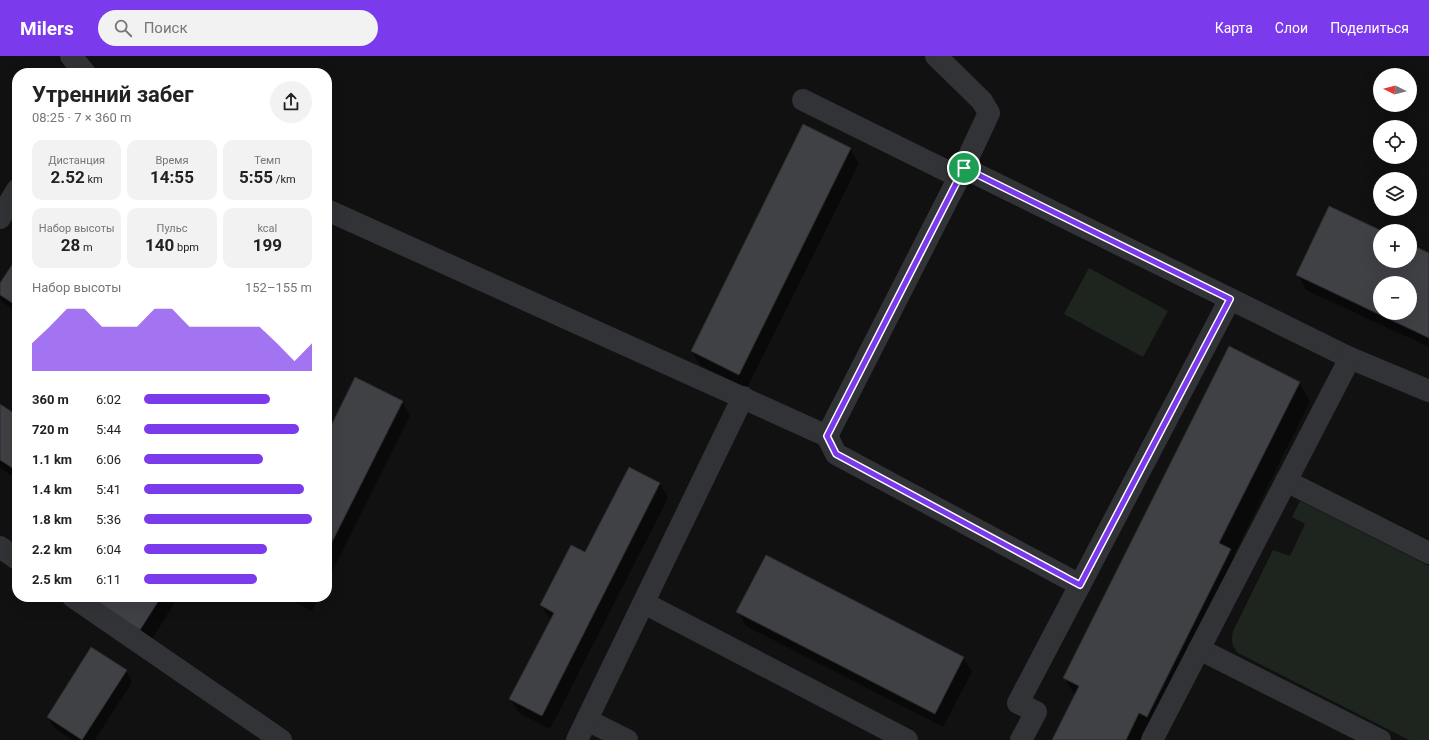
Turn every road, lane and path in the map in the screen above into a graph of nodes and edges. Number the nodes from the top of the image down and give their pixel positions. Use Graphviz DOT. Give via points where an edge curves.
graph roads {
  1 [pos="71,56"];
  2 [pos="936,56"];
  3 [pos="81,68"];
  4 [pos="803,100"];
  5 [pos="961,172"];
  6 [pos="12,198"];
  7 [pos="332,212"];
  8 [pos="0,218"];
  9 [pos="1230,299"];
  10 [pos="1350,358"];
  11 [pos="1429,391"];
  12 [pos="743,397"];
  13 [pos="827,436"];
  14 [pos="1286,481"];
  15 [pos="0,547"];
  16 [pos="1429,553"];
  17 [pos="12,555"];
  18 [pos="1080,585"];
  19 [pos="80,602"];
  20 [pos="644,603"];
  21 [pos="1199,649"];
  22 [pos="587,720"];
  23 [pos="282,740"];
  24 [pos="578,740"];
  25 [pos="627,740"];
  26 [pos="907,740"];
  27 [pos="1021,740"];
  28 [pos="1152,740"];
  29 [pos="1380,740"];
  1 -- 3 [label="street"];
  2 -- 5 [label="street" via="982,101 989,113"];
  4 -- 5 [label="street"];
  5 -- 9 [label="street"];
  5 -- 13 [label="street"];
  6 -- 8 [label="street"];
  7 -- 12 [label="street"];
  9 -- 10 [label="street"];
  9 -- 18 [label="street"];
  10 -- 11 [label="street"];
  10 -- 14 [label="street"];
  12 -- 13 [label="street"];
  12 -- 20 [label="street"];
  13 -- 18 [label="street" via="836,454"];
  14 -- 16 [label="street"];
  14 -- 21 [label="street"];
  15 -- 17 [label="street"];
  18 -- 27 [label="street" via="1018,703 1036,712"];
  19 -- 23 [label="street"];
  20 -- 22 [label="street"];
  20 -- 26 [label="street"];
  21 -- 28 [label="street"];
  21 -- 29 [label="street"];
  22 -- 24 [label="street"];
  22 -- 25 [label="street"];
}
